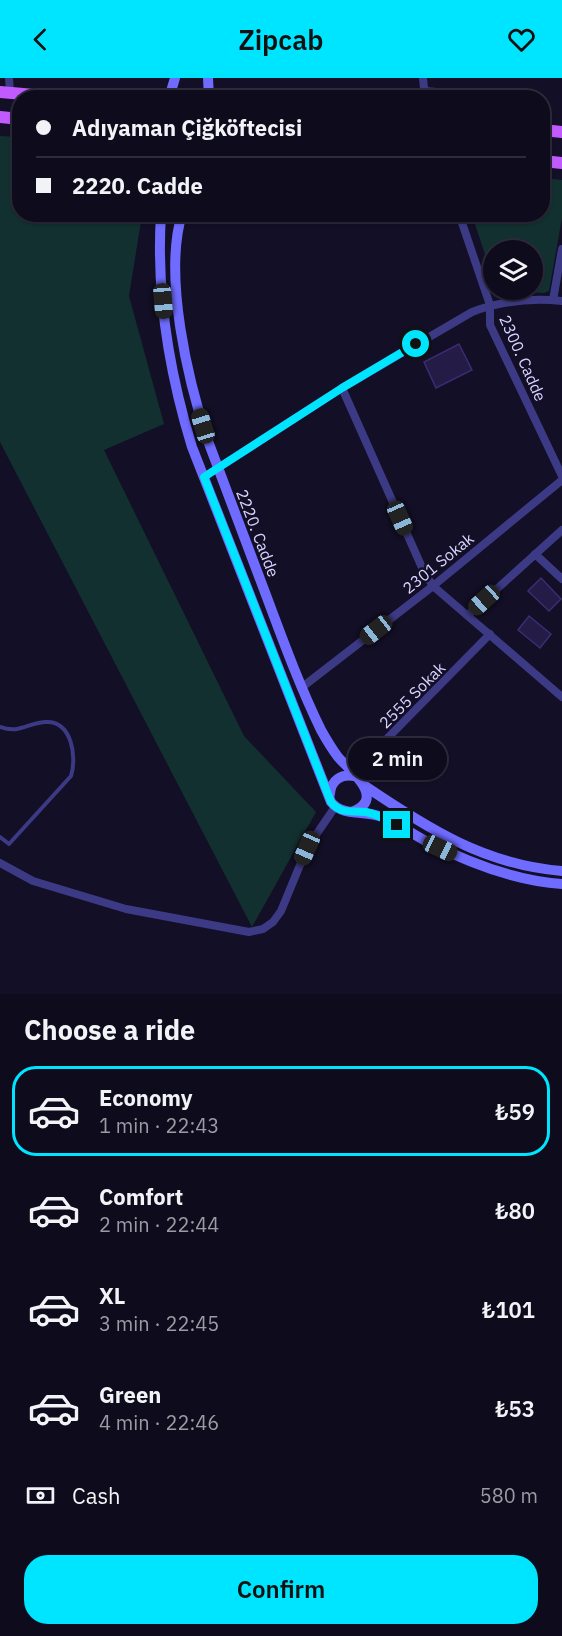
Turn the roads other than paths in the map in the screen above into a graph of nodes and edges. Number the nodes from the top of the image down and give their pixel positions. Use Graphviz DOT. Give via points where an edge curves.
graph roads {
  1 [pos="9,78"];
  2 [pos="5,92"];
  3 [pos="161,222"];
  4 [pos="180,222"];
  5 [pos="462,222"];
  6 [pos="562,249"];
  7 [pos="553,300"];
  8 [pos="562,301"];
  9 [pos="490,305"];
  10 [pos="342,388"];
  11 [pos="218,468"];
  12 [pos="204,477"];
  13 [pos="562,478"];
  14 [pos="562,530"];
  15 [pos="535,554"];
  16 [pos="562,579"];
  17 [pos="433,586"];
  18 [pos="468,615"];
  19 [pos="490,634"];
  20 [pos="302,688"];
  21 [pos="562,697"];
  22 [pos="0,727"];
  23 [pos="354,776"];
  24 [pos="365,786"];
  25 [pos="330,796"];
  26 [pos="335,807"];
  27 [pos="346,812"];
  28 [pos="0,837"];
  29 [pos="0,863"];
  30 [pos="562,871"];
  31 [pos="562,884"];
  1 -- 2 [label="street"];
  3 -- 12 [label="street, 2220. Cadde" via="160,269 170,356 183,416"];
  4 -- 11 [label="street, 2220. Cadde" via="176,246 180,315 198,411"];
  5 -- 9 [label="street, 2300. Cadde"];
  6 -- 7 [label="street"];
  7 -- 8 [label="street"];
  7 -- 9 [label="street"];
  9 -- 10 [label="street"];
  9 -- 13 [label="street, 2300. Cadde" via="490,326"];
  10 -- 11 [label="street"];
  10 -- 17 [label="street"];
  11 -- 12 [label="street"];
  11 -- 20 [label="street, 2220. Cadde"];
  12 -- 25 [label="street, 2220. Cadde"];
  13 -- 17 [label="street, 2301 Sokak"];
  14 -- 15 [label="street"];
  15 -- 16 [label="street"];
  15 -- 18 [label="street"];
  17 -- 18 [label="street"];
  17 -- 20 [label="street, 2301 Sokak"];
  18 -- 19 [label="street"];
  19 -- 21 [label="street"];
  19 -- 23 [label="street, 2555 Sokak"];
  20 -- 23 [label="street, 2220. Cadde" via="327,739"];
  22 -- 28 [label="lane" via="21,729 46,722 60,726 70,738 74,752 71,776 9,844"];
  23 -- 24 [label="street, 2220. Cadde"];
  23 -- 25 [label="street" via="336,779"];
  24 -- 27 [label="street" via="367,795 362,806"];
  24 -- 30 [label="street, 2220. Cadde" via="455,842 512,863"];
  25 -- 26 [label="street, 2220. Cadde"];
  26 -- 27 [label="street"];
  26 -- 29 [label="street" via="307,848 281,911 263,929 249,932 126,909 33,881"];
  27 -- 31 [label="street" via="383,817 454,855 510,874"];
}
